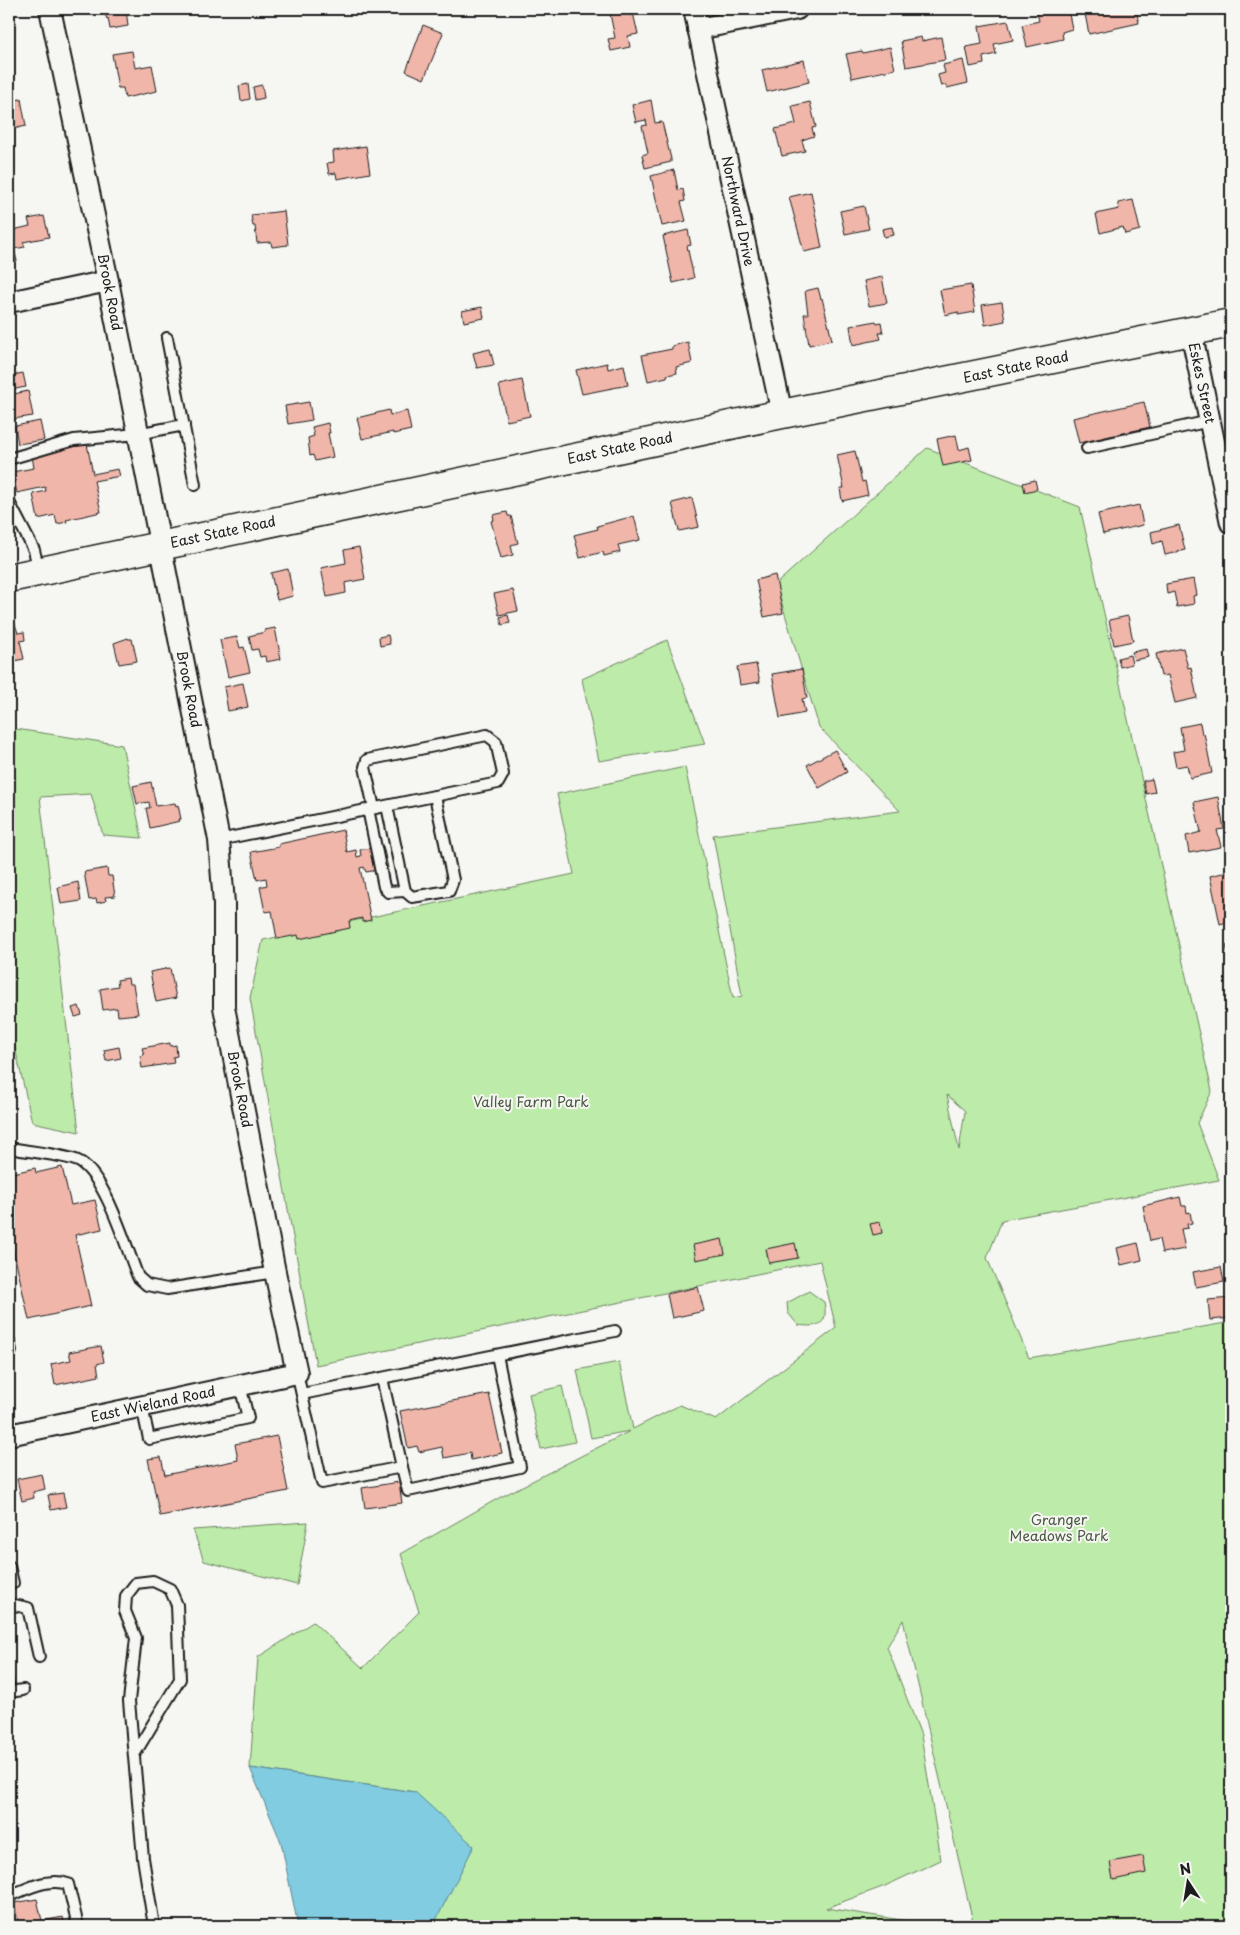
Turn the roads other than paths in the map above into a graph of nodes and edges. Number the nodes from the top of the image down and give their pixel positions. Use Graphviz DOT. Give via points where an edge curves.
graph roads {
  1 [pos="50,9"];
  2 [pos="694,9"];
  3 [pos="797,9"];
  4 [pos="698,29"];
  5 [pos="108,281"];
  6 [pos="9,302"];
  7 [pos="1231,323"];
  8 [pos="1191,331"];
  9 [pos="167,338"];
  10 [pos="782,414"];
  11 [pos="1210,421"];
  12 [pos="184,425"];
  13 [pos="137,434"];
  14 [pos="1087,448"];
  15 [pos="9,459"];
  16 [pos="195,485"];
  17 [pos="9,502"];
  18 [pos="1231,523"];
  19 [pos="160,545"];
  20 [pos="40,572"];
  21 [pos="9,578"];
  22 [pos="435,796"];
  23 [pos="387,806"];
  24 [pos="371,809"];
  25 [pos="219,840"];
  26 [pos="405,891"];
  27 [pos="9,1148"];
  28 [pos="275,1272"];
  29 [pos="615,1331"];
  30 [pos="9,1341"];
  31 [pos="9,1354"];
  32 [pos="497,1355"];
  33 [pos="297,1373"];
  34 [pos="382,1378"];
  35 [pos="240,1385"];
  36 [pos="302,1394"];
  37 [pos="142,1406"];
  38 [pos="9,1435"];
  39 [pos="402,1467"];
  40 [pos="9,1566"];
  41 [pos="13,1583"];
  42 [pos="9,1606"];
  43 [pos="39,1657"];
  44 [pos="23,1690"];
  45 [pos="9,1692"];
  46 [pos="134,1755"];
  47 [pos="9,1896"];
  48 [pos="78,1926"];
  49 [pos="154,1926"];
  1 -- 5 [label="street, Brook Road"];
  2 -- 4 [label="street, Northward Drive"];
  3 -- 4 [label="street"];
  4 -- 10 [label="street, Northward Drive"];
  5 -- 6 [label="street"];
  5 -- 13 [label="street, Brook Road"];
  7 -- 8 [label="street, East State Road"];
  8 -- 10 [label="street, East State Road"];
  8 -- 11 [label="street, Eskes Street"];
  9 -- 12 [label="lane"];
  10 -- 19 [label="street, East State Road"];
  11 -- 14 [label="lane"];
  11 -- 18 [label="street, Eskes Street"];
  12 -- 13 [label="lane"];
  12 -- 16 [label="lane"];
  13 -- 15 [label="lane" via="74,440"];
  13 -- 19 [label="street, Brook Road"];
  17 -- 20 [label="lane" via="34,550"];
  19 -- 20 [label="street, East State Road"];
  19 -- 25 [label="street, Brook Road"];
  20 -- 21 [label="street, East State Road"];
  22 -- 23 [label="lane"];
  22 -- 24 [label="lane" via="498,783 503,774 496,742 488,735 367,760"];
  22 -- 26 [label="lane" via="453,880 449,891 412,897"];
  23 -- 24 [label="lane"];
  23 -- 26 [label="lane"];
  24 -- 25 [label="lane"];
  24 -- 26 [label="lane" via="384,887 388,892"];
  25 -- 28 [label="street, Brook Road" via="224,904 224,1007"];
  27 -- 28 [label="lane" via="70,1158 89,1169 102,1187 138,1277 147,1285 167,1289"];
  28 -- 33 [label="street, Brook Road"];
  29 -- 32 [label="lane"];
  30 -- 31 [label="lane"];
  32 -- 34 [label="lane"];
  32 -- 39 [label="lane" via="520,1467 408,1491"];
  33 -- 35 [label="street, East Wieland Road"];
  33 -- 36 [label="lane"];
  34 -- 36 [label="lane"];
  34 -- 39 [label="lane"];
  35 -- 37 [label="street, East Wieland Road"];
  35 -- 37 [label="lane" via="248,1418 239,1420 149,1439"];
  36 -- 39 [label="lane" via="322,1483"];
  37 -- 38 [label="street, East Wieland Road"];
  40 -- 41 [label="lane"];
  42 -- 43 [label="lane" via="28,1608"];
  44 -- 45 [label="lane"];
  46 -- 46 [label="lane" via="129,1701 136,1638 125,1611 126,1596 136,1583 153,1581 170,1589 177,1605 180,1679"];
  46 -- 49 [label="lane" via="143,1858"];
  47 -- 48 [label="lane" via="39,1885 59,1881 68,1884"];
}
